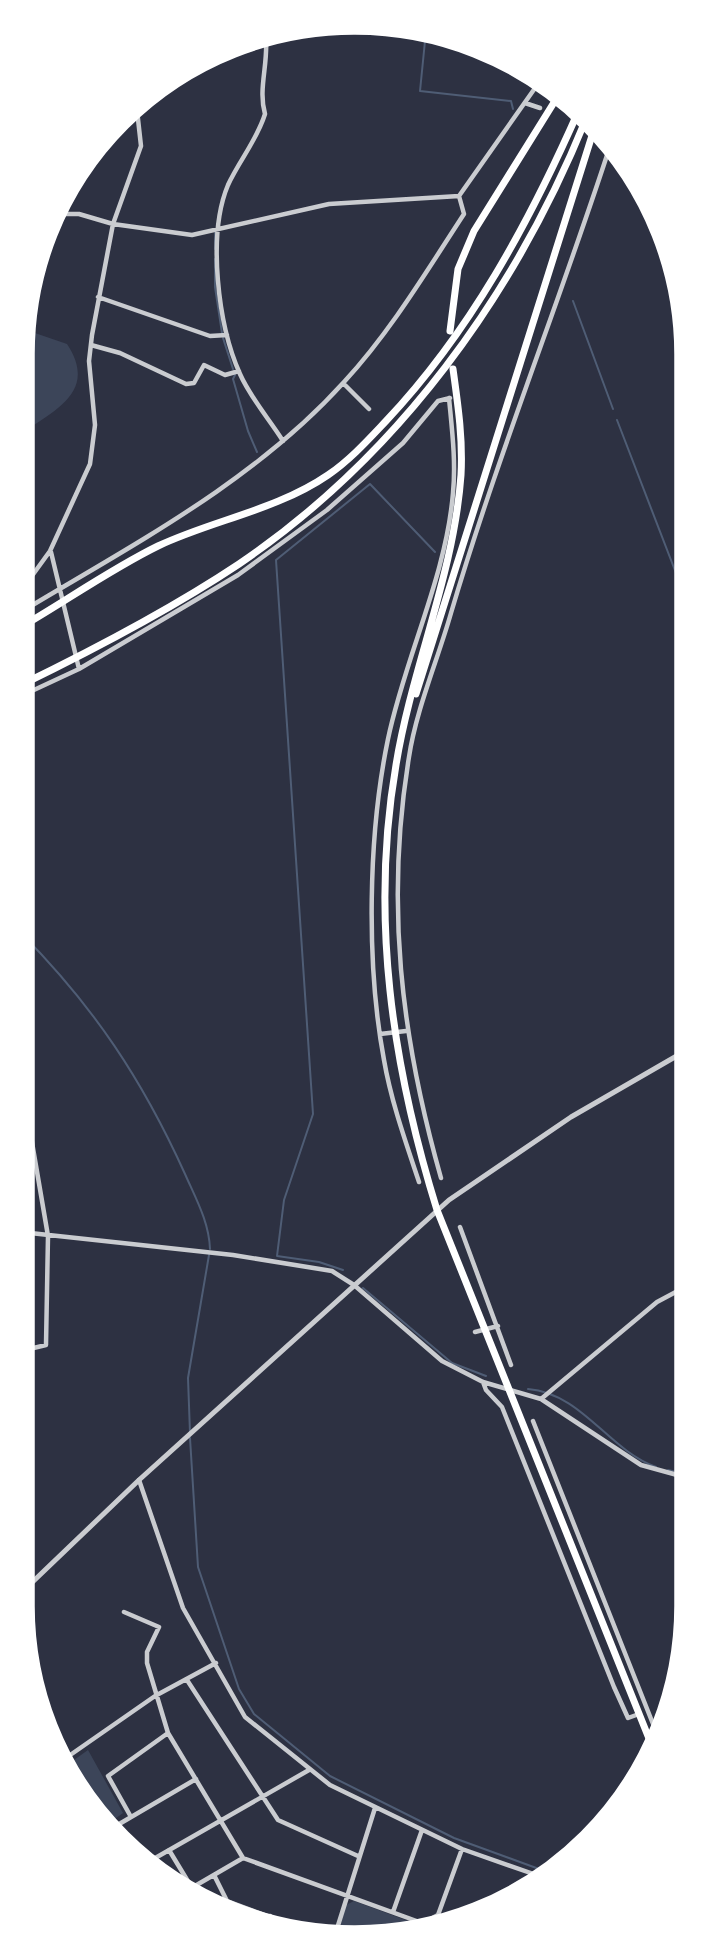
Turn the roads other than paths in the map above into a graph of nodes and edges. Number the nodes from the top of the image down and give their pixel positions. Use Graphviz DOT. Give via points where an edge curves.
graph roads {
  1 [pos="267,45"];
  2 [pos="535,88"];
  3 [pos="525,103"];
  4 [pos="554,103"];
  5 [pos="540,108"];
  6 [pos="138,118"];
  7 [pos="574,120"];
  8 [pos="582,127"];
  9 [pos="592,138"];
  10 [pos="606,156"];
  11 [pos="459,196"];
  12 [pos="65,214"];
  13 [pos="113,224"];
  14 [pos="218,228"];
  15 [pos="98,297"];
  16 [pos="450,331"];
  17 [pos="227,335"];
  18 [pos="91,345"];
  19 [pos="453,369"];
  20 [pos="239,371"];
  21 [pos="343,383"];
  22 [pos="453,398"];
  23 [pos="369,409"];
  24 [pos="283,441"];
  25 [pos="455,499"];
  26 [pos="477,513"];
  27 [pos="50,551"];
  28 [pos="33,574"];
  29 [pos="60,588"];
  30 [pos="63,603"];
  31 [pos="33,605"];
  32 [pos="33,620"];
  33 [pos="78,657"];
  34 [pos="79,669"];
  35 [pos="33,679"];
  36 [pos="33,690"];
  37 [pos="410,708"];
  38 [pos="372,884"];
  39 [pos="385,887"];
  40 [pos="397,890"];
  41 [pos="406,1031"];
  42 [pos="394,1033"];
  43 [pos="380,1034"];
  44 [pos="676,1057"];
  45 [pos="33,1148"];
  46 [pos="440,1178"];
  47 [pos="419,1182"];
  48 [pos="437,1210"];
  49 [pos="460,1227"];
  50 [pos="33,1234"];
  51 [pos="48,1236"];
  52 [pos="354,1285"];
  53 [pos="676,1292"];
  54 [pos="498,1326"];
  55 [pos="485,1329"];
  56 [pos="475,1332"];
  57 [pos="33,1348"];
  58 [pos="511,1365"];
  59 [pos="483,1382"];
  60 [pos="510,1391"];
  61 [pos="541,1399"];
  62 [pos="533,1421"];
  63 [pos="676,1475"];
  64 [pos="556,1479"];
  65 [pos="139,1480"];
  66 [pos="546,1483"];
  67 [pos="33,1582"];
  68 [pos="124,1612"];
  69 [pos="216,1663"];
  70 [pos="633,1674"];
  71 [pos="625,1678"];
  72 [pos="187,1680"];
  73 [pos="155,1696"];
  74 [pos="639,1714"];
  75 [pos="653,1724"];
  76 [pos="168,1733"];
  77 [pos="648,1736"];
  78 [pos="70,1755"];
  79 [pos="309,1770"];
  80 [pos="196,1779"];
  81 [pos="263,1797"];
  82 [pos="375,1808"];
  83 [pos="131,1817"];
  84 [pos="222,1820"];
  85 [pos="119,1824"];
  86 [pos="422,1830"];
  87 [pos="462,1849"];
  88 [pos="169,1850"];
  89 [pos="358,1856"];
  90 [pos="156,1858"];
  91 [pos="243,1858"];
  92 [pos="532,1874"];
  93 [pos="214,1875"];
  94 [pos="184,1878"];
  95 [pos="196,1885"];
  96 [pos="347,1894"];
  97 [pos="226,1900"];
  98 [pos="242,1906"];
  99 [pos="393,1912"];
  100 [pos="264,1914"];
  101 [pos="436,1916"];
  102 [pos="413,1922"];
  103 [pos="338,1926"];
  1 -- 14 [label="street" via="260,99 265,114 228,186"];
  2 -- 3 [label="street"];
  3 -- 5 [label="street"];
  3 -- 11 [label="street"];
  4 -- 16 [label="highway" via="474,231 458,269"];
  6 -- 13 [label="street" via="141,146"];
  7 -- 30 [label="highway" via="526,222 457,336 403,404 362,446 328,475 302,489 158,546"];
  8 -- 33 [label="highway" via="535,228 502,284 469,336 410,412 299,519 240,563"];
  9 -- 26 [label="highway"];
  10 -- 26 [label="street"];
  11 -- 14 [label="street" via="329,204"];
  11 -- 21 [label="street" via="464,214 394,322"];
  12 -- 13 [label="street"];
  13 -- 14 [label="street" via="192,235"];
  13 -- 15 [label="street"];
  14 -- 17 [label="street" via="217,263"];
  15 -- 17 [label="street" via="210,336"];
  15 -- 18 [label="street"];
  17 -- 20 [label="street"];
  18 -- 20 [label="street" via="120,353 186,384 194,383 204,365 225,375"];
  18 -- 27 [label="street" via="95,425 90,464"];
  19 -- 22 [label="highway"];
  20 -- 24 [label="street"];
  21 -- 23 [label="street"];
  21 -- 24 [label="street"];
  22 -- 25 [label="highway" via="462,440"];
  22 -- 34 [label="street" via="438,401 327,510 238,575"];
  24 -- 29 [label="street" via="197,506"];
  25 -- 37 [label="highway" via="454,533"];
  25 -- 38 [label="street" via="388,739"];
  26 -- 37 [label="highway"];
  26 -- 40 [label="street" via="409,754"];
  27 -- 28 [label="street"];
  27 -- 29 [label="street"];
  29 -- 30 [label="street"];
  29 -- 31 [label="street"];
  30 -- 32 [label="highway"];
  30 -- 33 [label="street"];
  33 -- 34 [label="street"];
  33 -- 35 [label="highway"];
  34 -- 36 [label="street"];
  37 -- 39 [label="highway" via="396,763"];
  38 -- 39 [label="street"];
  38 -- 43 [label="street"];
  39 -- 40 [label="street"];
  39 -- 42 [label="highway" via="386,974"];
  40 -- 41 [label="street"];
  41 -- 42 [label="street"];
  41 -- 46 [label="street"];
  42 -- 43 [label="street"];
  42 -- 48 [label="highway" via="415,1139"];
  43 -- 47 [label="street" via="384,1063"];
  44 -- 48 [label="street" via="571,1117"];
  45 -- 51 [label="street"];
  48 -- 52 [label="street"];
  48 -- 55 [label="highway"];
  49 -- 54 [label="street"];
  50 -- 51 [label="street"];
  51 -- 52 [label="street" via="332,1271"];
  51 -- 57 [label="street" via="46,1345"];
  52 -- 59 [label="street" via="434,1355"];
  52 -- 65 [label="street"];
  53 -- 61 [label="street" via="657,1302"];
  54 -- 55 [label="street"];
  54 -- 58 [label="street"];
  55 -- 56 [label="street"];
  55 -- 60 [label="highway"];
  59 -- 60 [label="street"];
  59 -- 74 [label="street" via="502,1407 628,1718"];
  60 -- 61 [label="street"];
  60 -- 66 [label="highway"];
  61 -- 63 [label="street" via="641,1465"];
  62 -- 64 [label="street"];
  64 -- 66 [label="street"];
  64 -- 70 [label="street"];
  65 -- 67 [label="street"];
  65 -- 69 [label="street" via="183,1608"];
  66 -- 71 [label="highway"];
  68 -- 73 [label="street" via="159,1627 147,1652"];
  69 -- 72 [label="street"];
  69 -- 79 [label="street" via="245,1717"];
  70 -- 71 [label="street"];
  70 -- 75 [label="street"];
  71 -- 74 [label="highway"];
  72 -- 73 [label="street"];
  72 -- 81 [label="street"];
  73 -- 76 [label="street"];
  73 -- 78 [label="street"];
  74 -- 77 [label="highway"];
  76 -- 80 [label="street"];
  76 -- 83 [label="street" via="108,1776"];
  79 -- 81 [label="street"];
  79 -- 82 [label="street"];
  80 -- 83 [label="street"];
  80 -- 84 [label="street"];
  81 -- 84 [label="street"];
  81 -- 89 [label="street" via="278,1820"];
  82 -- 86 [label="street"];
  82 -- 89 [label="street"];
  83 -- 85 [label="street"];
  84 -- 88 [label="street"];
  84 -- 91 [label="street"];
  86 -- 87 [label="street"];
  86 -- 99 [label="street"];
  87 -- 92 [label="street"];
  87 -- 101 [label="street"];
  88 -- 90 [label="street"];
  88 -- 94 [label="street"];
  89 -- 96 [label="street"];
  91 -- 93 [label="street"];
  91 -- 96 [label="street"];
  93 -- 95 [label="street"];
  93 -- 97 [label="street"];
  96 -- 99 [label="street"];
  96 -- 103 [label="street"];
  98 -- 100 [label="street"];
  99 -- 102 [label="street"];
}
